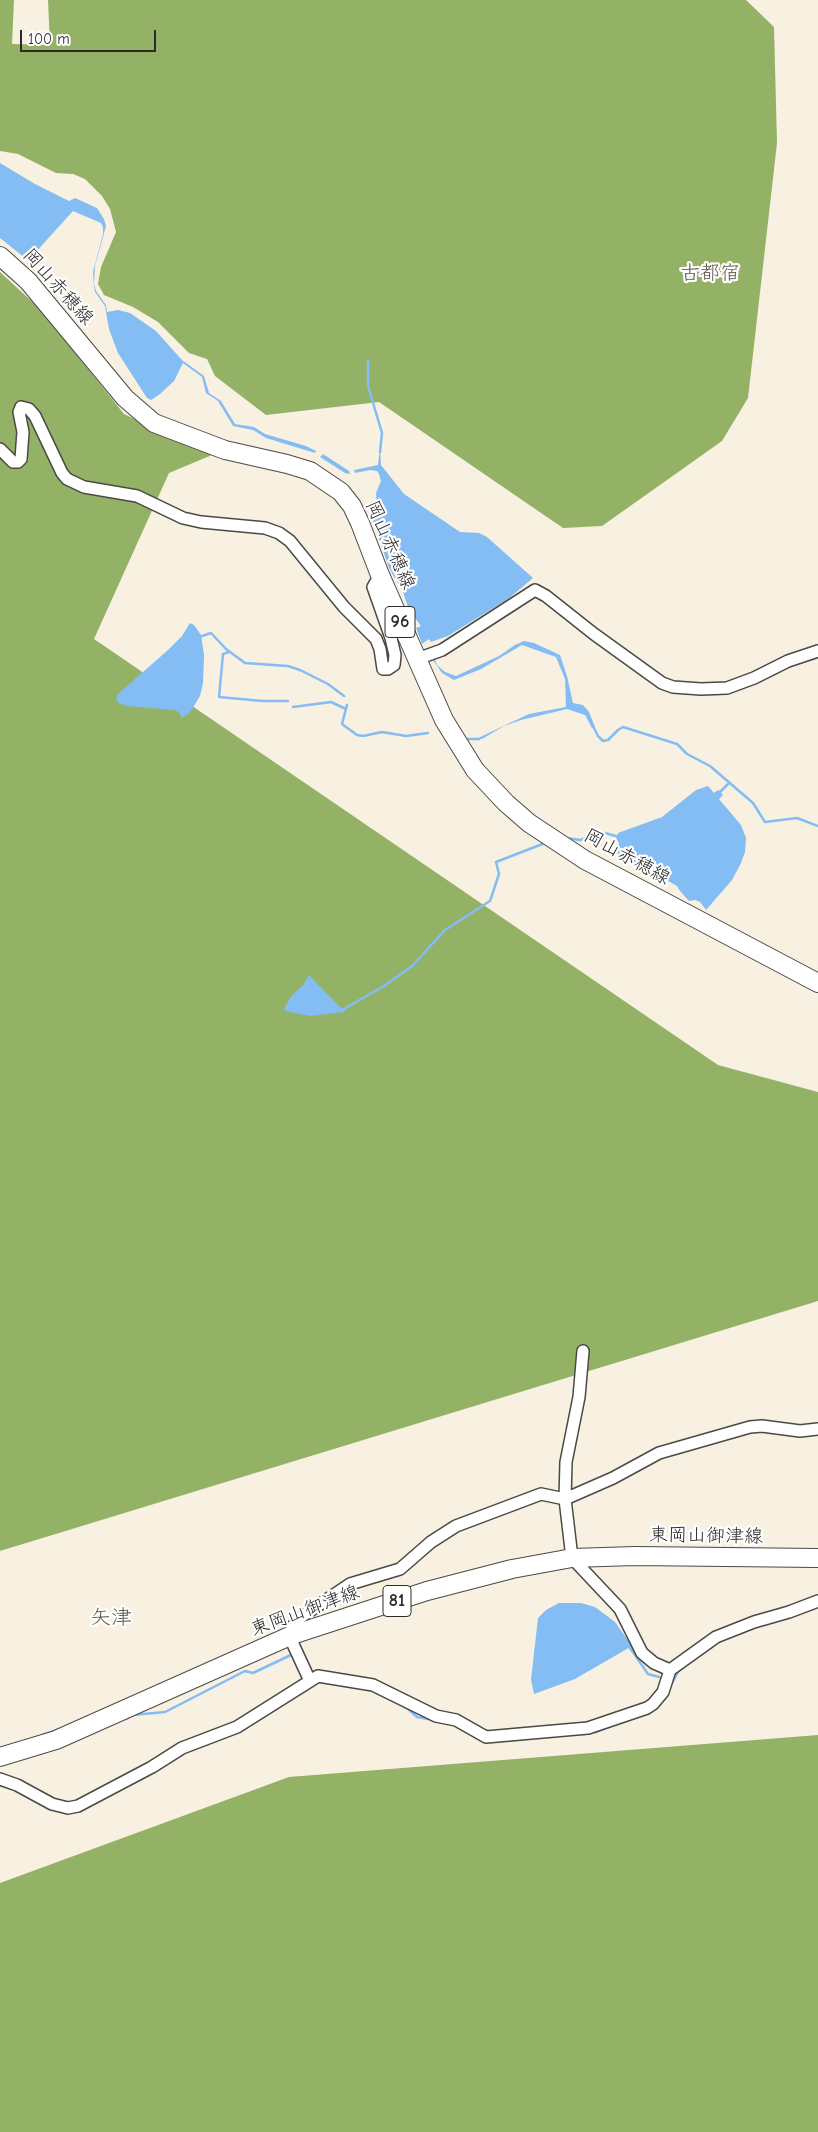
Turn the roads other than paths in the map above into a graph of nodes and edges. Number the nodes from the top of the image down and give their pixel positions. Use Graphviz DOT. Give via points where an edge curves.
graph roads {
  1 [pos="0,256"];
  2 [pos="0,449"];
  3 [pos="380,575"];
  4 [pos="818,651"];
  5 [pos="417,659"];
  6 [pos="818,983"];
  7 [pos="583,1351"];
  8 [pos="818,1429"];
  9 [pos="565,1498"];
  10 [pos="572,1558"];
  11 [pos="818,1558"];
  12 [pos="818,1600"];
  13 [pos="295,1647"];
  14 [pos="670,1670"];
  15 [pos="314,1679"];
  16 [pos="0,1757"];
  17 [pos="0,1779"];
  1 -- 3 [label="main road, 岡山赤穂線 / 96" via="28,281 125,398 154,423 225,450 310,471 341,492 360,523"];
  2 -- 3 [label="street" via="13,462 21,459 23,432 19,412 21,407 29,409 67,479 84,487 137,496 183,518 266,528 279,533 290,541 344,607 376,639 383,669 388,669 394,666 391,638 373,587"];
  3 -- 5 [label="main road, 岡山赤穂線 / 96"];
  4 -- 5 [label="street" via="727,688 673,687 662,683 535,590 442,650"];
  5 -- 6 [label="main road, 岡山赤穂線 / 96" via="444,720 475,770 529,824 585,860"];
  7 -- 9 [label="street" via="578,1406 566,1462"];
  8 -- 9 [label="street" via="800,1431 750,1427 659,1453 613,1478"];
  9 -- 10 [label="street"];
  9 -- 13 [label="street" via="540,1494 456,1526 431,1542 400,1569 350,1584 293,1626"];
  10 -- 11 [label="main road, 東岡山御津線 / 81"];
  10 -- 13 [label="main road, 東岡山御津線 / 81" via="512,1569 427,1591"];
  10 -- 14 [label="street" via="620,1609 642,1653"];
  12 -- 14 [label="street" via="716,1637"];
  13 -- 15 [label="street"];
  13 -- 16 [label="main road, 東岡山御津線 / 81" via="56,1740"];
  14 -- 15 [label="street" via="663,1692 647,1708 588,1728 493,1737 478,1734 456,1720 436,1716 373,1686"];
  15 -- 17 [label="street" via="238,1727 182,1748 78,1806 68,1808 52,1804"];
}
